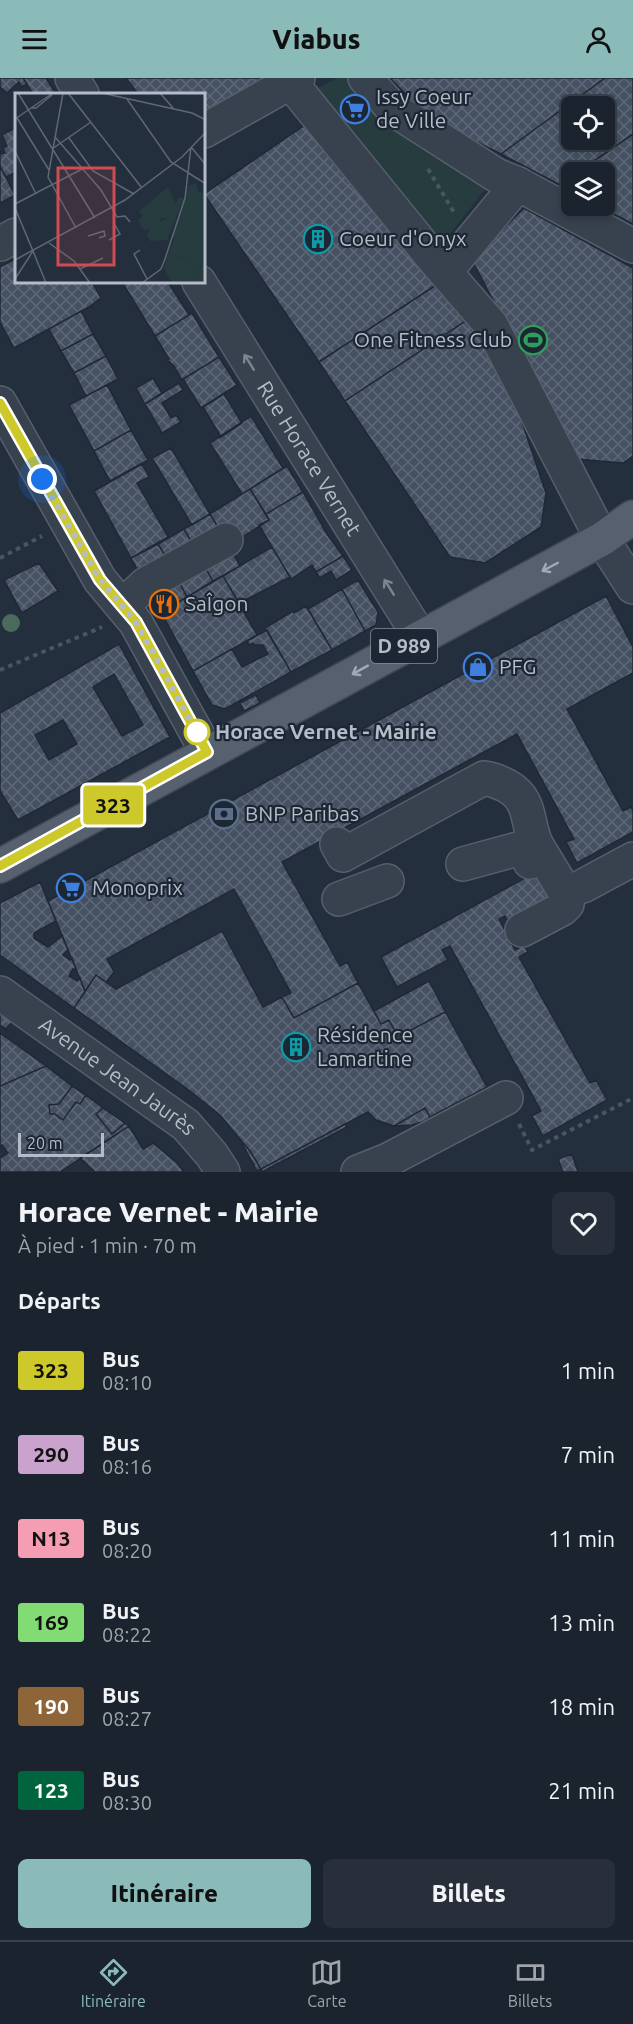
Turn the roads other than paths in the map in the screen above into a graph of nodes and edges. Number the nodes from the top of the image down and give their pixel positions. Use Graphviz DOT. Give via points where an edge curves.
graph roads {
  1 [pos="72,78"];
  2 [pos="364,78"];
  3 [pos="292,79"];
  4 [pos="81,93"];
  5 [pos="206,130"];
  6 [pos="518,184"];
  7 [pos="15,236"];
  8 [pos="0,244"];
  9 [pos="633,246"];
  10 [pos="445,272"];
  11 [pos="200,284"];
  12 [pos="0,403"];
  13 [pos="633,517"];
  14 [pos="602,539"];
  15 [pos="226,540"];
  16 [pos="633,586"];
  17 [pos="130,622"];
  18 [pos="420,637"];
  19 [pos="203,755"];
  20 [pos="337,844"];
  21 [pos="537,844"];
  22 [pos="633,859"];
  23 [pos="0,866"];
  24 [pos="469,874"];
  25 [pos="387,881"];
  26 [pos="574,883"];
  27 [pos="339,899"];
  28 [pos="522,930"];
  29 [pos="0,993"];
  30 [pos="506,1098"];
  31 [pos="377,1169"];
  32 [pos="223,1172"];
  1 -- 4 [label="street"];
  2 -- 6 [label="street" via="393,109 496,175"];
  3 -- 5 [label="street"];
  3 -- 10 [label="street"];
  6 -- 9 [label="street"];
  6 -- 10 [label="street"];
  7 -- 8 [label="street"];
  10 -- 14 [label="street" via="491,325"];
  18 -- 11 [label="street, Rue Horace Vernet, one-way"];
  12 -- 17 [label="street" via="100,580"];
  13 -- 14 [label="main road, D 989"];
  14 -- 16 [label="street"];
  14 -- 18 [label="main road, D 989, one-way"];
  15 -- 17 [label="street" via="146,584"];
  17 -- 19 [label="street"];
  18 -- 19 [label="main road, D 989, one-way"];
  19 -- 23 [label="main road, D 989"];
  20 -- 21 [label="street" via="343,855 484,778 518,792 526,805"];
  21 -- 24 [label="street" via="534,860 516,869"];
  21 -- 26 [label="street"];
  22 -- 26 [label="street"];
  25 -- 27 [label="street"];
  26 -- 28 [label="street" via="562,909"];
  29 -- 32 [label="street, Avenue Jean Jaurès" via="186,1125"];
  30 -- 31 [label="street"];
}
